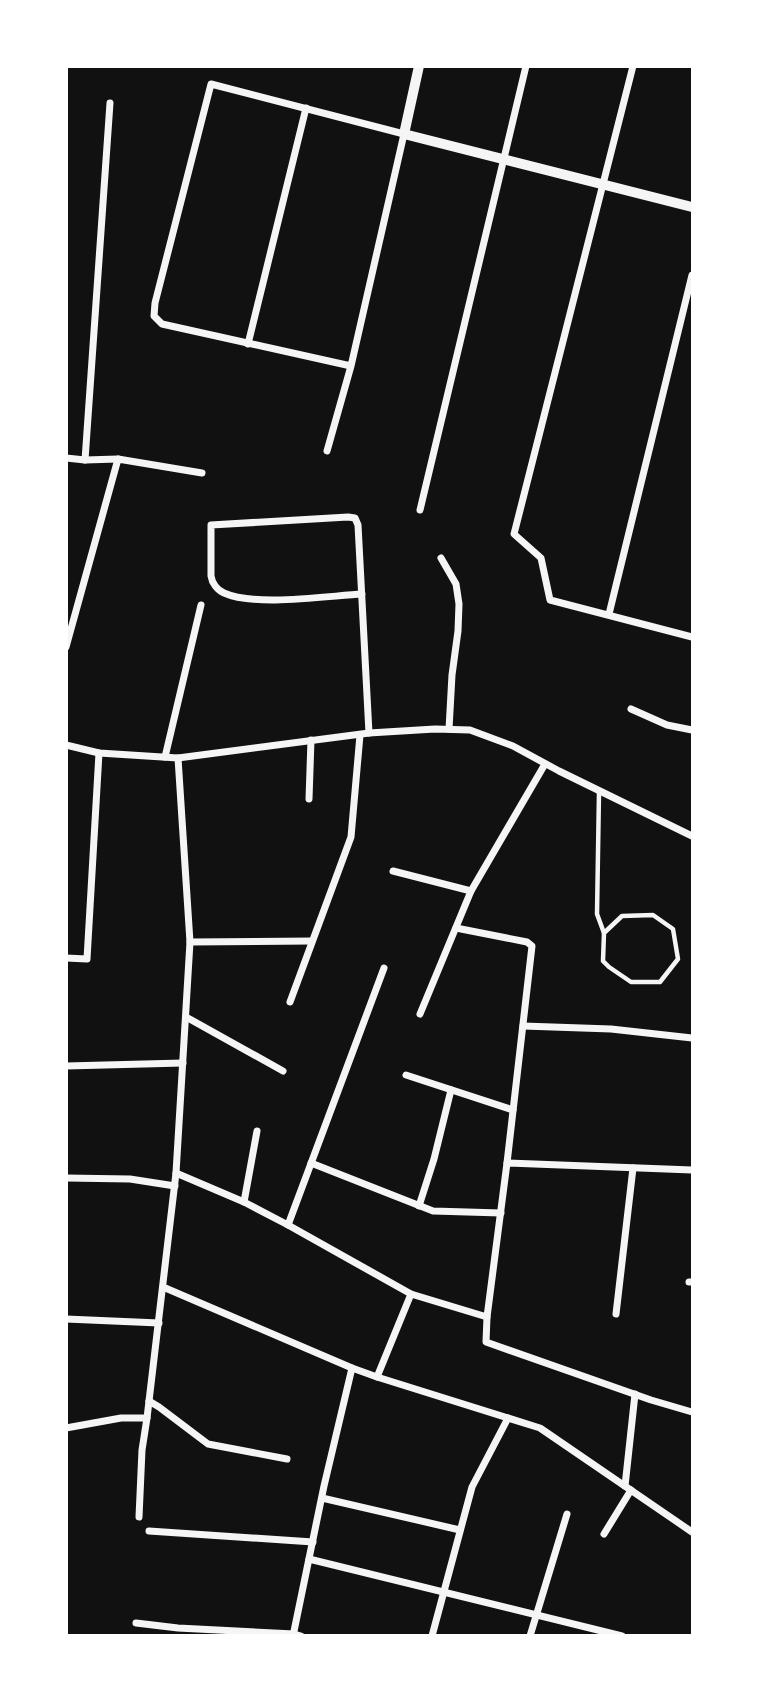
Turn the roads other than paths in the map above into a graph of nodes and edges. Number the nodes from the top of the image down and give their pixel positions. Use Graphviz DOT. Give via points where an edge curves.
graph roads {
  1 [pos="419,66"];
  2 [pos="526,66"];
  3 [pos="633,66"];
  4 [pos="110,103"];
  5 [pos="306,108"];
  6 [pos="404,134"];
  7 [pos="503,159"];
  8 [pos="604,184"];
  9 [pos="692,207"];
  10 [pos="692,275"];
  11 [pos="248,344"];
  12 [pos="351,366"];
  13 [pos="327,451"];
  14 [pos="66,458"];
  15 [pos="118,459"];
  16 [pos="85,460"];
  17 [pos="202,473"];
  18 [pos="420,510"];
  19 [pos="441,558"];
  20 [pos="362,594"];
  21 [pos="201,605"];
  22 [pos="609,614"];
  23 [pos="692,637"];
  24 [pos="66,648"];
  25 [pos="631,709"];
  26 [pos="449,729"];
  27 [pos="692,730"];
  28 [pos="369,733"];
  29 [pos="360,735"];
  30 [pos="311,740"];
  31 [pos="66,745"];
  32 [pos="99,754"];
  33 [pos="165,757"];
  34 [pos="178,758"];
  35 [pos="545,764"];
  36 [pos="599,791"];
  37 [pos="309,799"];
  38 [pos="692,836"];
  39 [pos="393,871"];
  40 [pos="471,891"];
  41 [pos="456,928"];
  42 [pos="604,933"];
  43 [pos="312,941"];
  44 [pos="190,942"];
  45 [pos="66,958"];
  46 [pos="384,968"];
  47 [pos="290,1002"];
  48 [pos="420,1014"];
  49 [pos="186,1017"];
  50 [pos="523,1026"];
  51 [pos="692,1038"];
  52 [pos="183,1063"];
  53 [pos="66,1066"];
  54 [pos="283,1071"];
  55 [pos="406,1075"];
  56 [pos="451,1090"];
  57 [pos="513,1110"];
  58 [pos="257,1131"];
  59 [pos="311,1163"];
  60 [pos="507,1163"];
  61 [pos="633,1168"];
  62 [pos="692,1170"];
  63 [pos="176,1172"];
  64 [pos="66,1178"];
  65 [pos="175,1186"];
  66 [pos="243,1202"];
  67 [pos="419,1206"];
  68 [pos="501,1213"];
  69 [pos="288,1225"];
  70 [pos="163,1287"];
  71 [pos="411,1294"];
  72 [pos="616,1314"];
  73 [pos="487,1317"];
  74 [pos="66,1319"];
  75 [pos="159,1323"];
  76 [pos="352,1368"];
  77 [pos="377,1377"];
  78 [pos="635,1394"];
  79 [pos="149,1402"];
  80 [pos="692,1412"];
  81 [pos="147,1418"];
  82 [pos="508,1418"];
  83 [pos="66,1428"];
  84 [pos="287,1459"];
  85 [pos="628,1488"];
  86 [pos="322,1498"];
  87 [pos="567,1514"];
  88 [pos="139,1517"];
  89 [pos="460,1530"];
  90 [pos="149,1531"];
  91 [pos="692,1532"];
  92 [pos="604,1534"];
  93 [pos="313,1542"];
  94 [pos="309,1559"];
  95 [pos="443,1592"];
  96 [pos="536,1615"];
  97 [pos="136,1623"];
  98 [pos="178,1632"];
  99 [pos="296,1635"];
  100 [pos="432,1636"];
  101 [pos="530,1636"];
  102 [pos="622,1636"];
  1 -- 6 [label="street"];
  2 -- 7 [label="street"];
  3 -- 8 [label="street"];
  4 -- 16 [label="street"];
  5 -- 6 [label="street"];
  5 -- 11 [label="street"];
  5 -- 11 [label="street" via="211,84 155,303 154,316 162,324"];
  6 -- 7 [label="street"];
  6 -- 12 [label="street"];
  7 -- 8 [label="street"];
  7 -- 18 [label="street"];
  8 -- 9 [label="street"];
  8 -- 22 [label="street" via="514,534 541,558 550,600"];
  10 -- 22 [label="street"];
  11 -- 12 [label="street"];
  12 -- 13 [label="street"];
  14 -- 16 [label="street"];
  15 -- 16 [label="street"];
  15 -- 17 [label="street"];
  15 -- 24 [label="street"];
  19 -- 26 [label="street" via="456,584 459,604"];
  20 -- 20 [label="street" via="355,518 211,525 212,583 223,593 260,601"];
  20 -- 28 [label="street"];
  21 -- 33 [label="street"];
  22 -- 23 [label="street"];
  25 -- 27 [label="street"];
  26 -- 28 [label="street"];
  26 -- 35 [label="street" via="470,730"];
  28 -- 29 [label="street"];
  29 -- 30 [label="street"];
  29 -- 43 [label="street" via="351,837"];
  30 -- 34 [label="street"];
  30 -- 37 [label="street"];
  31 -- 32 [label="street"];
  32 -- 33 [label="street"];
  32 -- 45 [label="street" via="87,959"];
  33 -- 34 [label="street"];
  34 -- 44 [label="street"];
  35 -- 36 [label="street"];
  35 -- 40 [label="street"];
  36 -- 38 [label="street"];
  36 -- 42 [label="lane" via="597,914"];
  39 -- 40 [label="street"];
  40 -- 41 [label="street"];
  41 -- 48 [label="street"];
  41 -- 50 [label="street" via="532,946"];
  42 -- 42 [label="lane" via="622,916 653,915 673,929 678,959 660,982 631,982 603,961"];
  43 -- 44 [label="street"];
  43 -- 47 [label="street"];
  44 -- 49 [label="street"];
  46 -- 59 [label="street"];
  49 -- 52 [label="street"];
  49 -- 54 [label="street"];
  50 -- 51 [label="street"];
  50 -- 57 [label="street"];
  52 -- 53 [label="street"];
  52 -- 63 [label="street"];
  55 -- 56 [label="street"];
  56 -- 57 [label="street"];
  56 -- 67 [label="street"];
  57 -- 60 [label="street"];
  58 -- 66 [label="street"];
  59 -- 67 [label="street"];
  59 -- 69 [label="street"];
  60 -- 61 [label="street"];
  60 -- 68 [label="street"];
  61 -- 62 [label="street"];
  61 -- 72 [label="street"];
  63 -- 65 [label="street"];
  63 -- 66 [label="street"];
  64 -- 65 [label="street" via="130,1179"];
  65 -- 70 [label="street"];
  66 -- 69 [label="street"];
  67 -- 68 [label="street" via="433,1211"];
  68 -- 73 [label="street"];
  69 -- 71 [label="street"];
  70 -- 75 [label="street"];
  70 -- 76 [label="street"];
  71 -- 73 [label="street"];
  71 -- 77 [label="street"];
  73 -- 78 [label="street" via="486,1342"];
  74 -- 75 [label="street"];
  75 -- 79 [label="street"];
  76 -- 77 [label="street"];
  76 -- 86 [label="street"];
  77 -- 82 [label="street"];
  78 -- 80 [label="street"];
  78 -- 85 [label="street"];
  79 -- 81 [label="street"];
  79 -- 84 [label="street" via="208,1444"];
  81 -- 83 [label="street"];
  81 -- 88 [label="street"];
  82 -- 85 [label="street" via="540,1428"];
  82 -- 89 [label="street" via="472,1487"];
  85 -- 91 [label="street"];
  85 -- 92 [label="street"];
  86 -- 89 [label="street"];
  86 -- 93 [label="street"];
  87 -- 96 [label="street"];
  89 -- 95 [label="street"];
  90 -- 93 [label="street"];
  93 -- 94 [label="street"];
  94 -- 95 [label="street"];
  94 -- 99 [label="street"];
  95 -- 96 [label="street"];
  95 -- 100 [label="street"];
  96 -- 101 [label="street"];
  96 -- 102 [label="street"];
  97 -- 98 [label="street"];
  98 -- 99 [label="street"];
}
